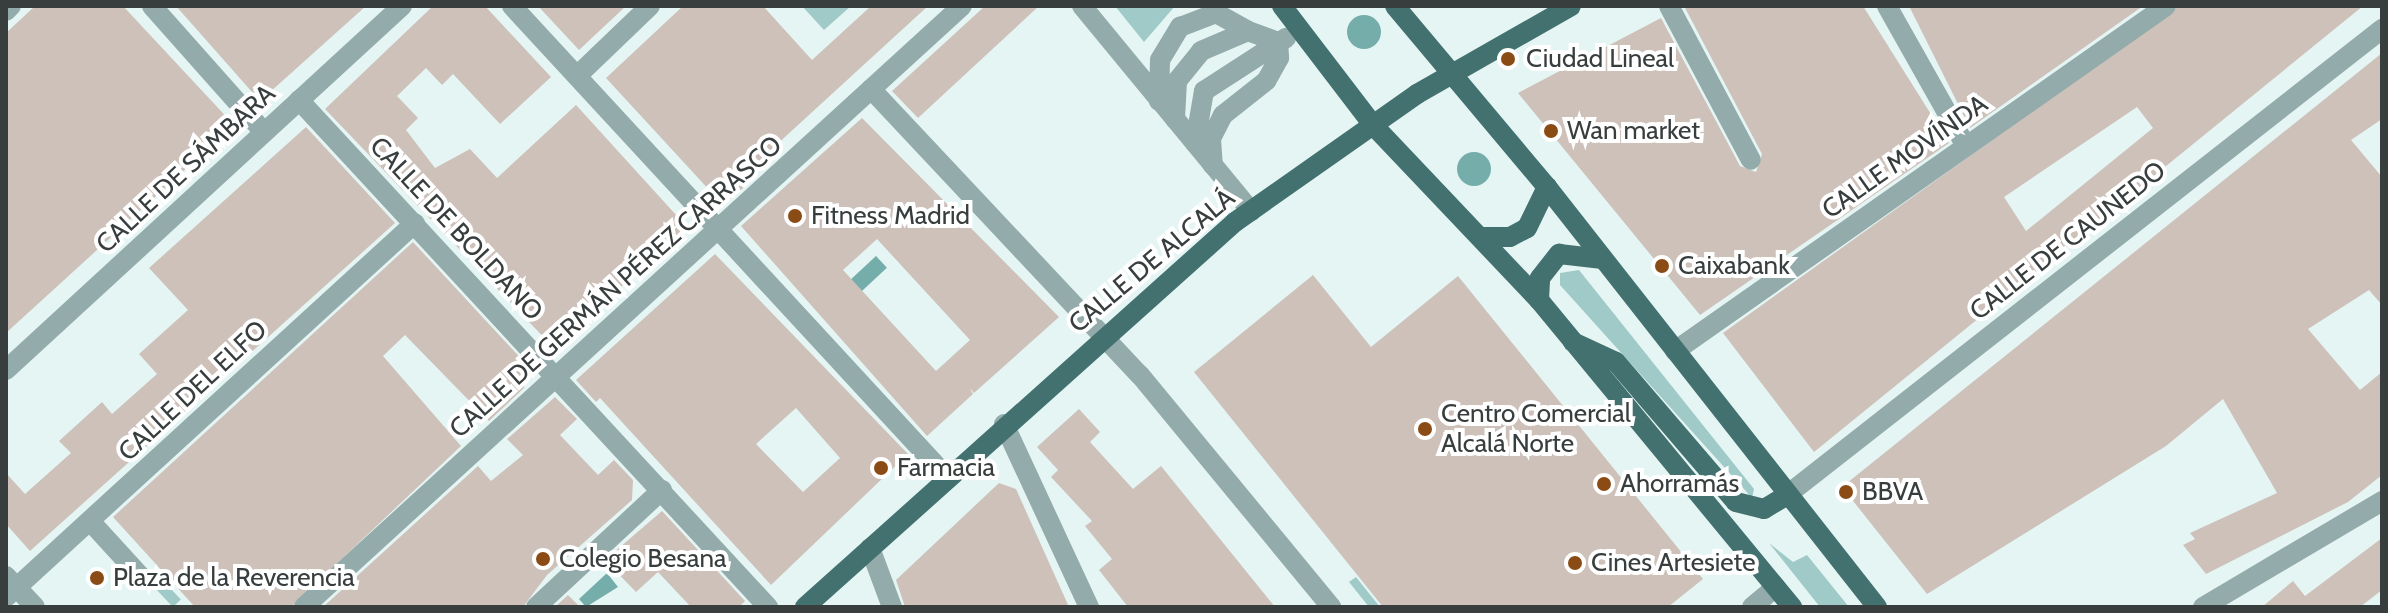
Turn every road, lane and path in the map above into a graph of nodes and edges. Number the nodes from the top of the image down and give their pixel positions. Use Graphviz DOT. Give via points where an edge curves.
graph roads {
  1 [pos="11,6"];
  2 [pos="152,6"];
  3 [pos="402,6"];
  4 [pos="512,6"];
  5 [pos="650,6"];
  6 [pos="962,6"];
  7 [pos="1082,6"];
  8 [pos="1282,6"];
  9 [pos="1308,6"];
  10 [pos="1395,6"];
  11 [pos="1571,6"];
  12 [pos="1669,6"];
  13 [pos="1887,6"];
  14 [pos="2166,6"];
  15 [pos="1218,10"];
  16 [pos="6,11"];
  17 [pos="2382,29"];
  18 [pos="1248,31"];
  19 [pos="1302,31"];
  20 [pos="1278,42"];
  21 [pos="1454,72"];
  22 [pos="577,76"];
  23 [pos="871,89"];
  24 [pos="299,100"];
  25 [pos="1159,101"];
  26 [pos="1175,119"];
  27 [pos="1373,125"];
  28 [pos="264,132"];
  29 [pos="1195,143"];
  30 [pos="1966,146"];
  31 [pos="1751,160"];
  32 [pos="1213,165"];
  33 [pos="1547,187"];
  34 [pos="1251,211"];
  35 [pos="415,223"];
  36 [pos="718,230"];
  37 [pos="1481,237"];
  38 [pos="1603,259"];
  39 [pos="1539,300"];
  40 [pos="1103,337"];
  41 [pos="1573,342"];
  42 [pos="1675,351"];
  43 [pos="6,370"];
  44 [pos="557,376"];
  45 [pos="1004,424"];
  46 [pos="947,477"];
  47 [pos="662,490"];
  48 [pos="1787,495"];
  49 [pos="2382,501"];
  50 [pos="90,521"];
  51 [pos="870,548"];
  52 [pos="143,579"];
  53 [pos="9,587"];
  54 [pos="1776,587"];
  55 [pos="1320,603"];
  56 [pos="35,607"];
  57 [pos="304,607"];
  58 [pos="536,607"];
  59 [pos="768,607"];
  60 [pos="805,607"];
  61 [pos="892,607"];
  62 [pos="1089,607"];
  63 [pos="1752,607"];
  64 [pos="1792,607"];
  65 [pos="1877,607"];
  66 [pos="2203,607"];
  1 -- 16 [label="street"];
  2 -- 28 [label="street"];
  3 -- 24 [label="street, CALLE DE SÁMBARA"];
  4 -- 22 [label="street"];
  5 -- 22 [label="street"];
  6 -- 23 [label="street, CALLE DE GERMÁN PÉREZ CARRASCO"];
  7 -- 25 [label="street"];
  8 -- 19 [label="main road"];
  9 -- 19 [label="main road"];
  10 -- 21 [label="main road"];
  11 -- 21 [label="main road, CALLE DE ALCALÁ"];
  12 -- 31 [label="street"];
  13 -- 30 [label="street"];
  14 -- 30 [label="street, CALLE MOVÍNDA"];
  15 -- 18 [label="street"];
  15 -- 25 [label="street" via="1180,27 1167,43"];
  17 -- 48 [label="street, CALLE DE CAUNEDO"];
  18 -- 20 [label="street"];
  18 -- 26 [label="street" via="1216,41 1188,64 1177,81"];
  19 -- 20 [label="street"];
  19 -- 27 [label="main road"];
  20 -- 29 [label="street" via="1204,91"];
  20 -- 32 [label="street" via="1279,58 1266,81 1223,115 1211,139"];
  21 -- 27 [label="main road, CALLE DE ALCALÁ"];
  21 -- 33 [label="main road"];
  22 -- 36 [label="street"];
  23 -- 36 [label="street, CALLE DE GERMÁN PÉREZ CARRASCO"];
  23 -- 40 [label="street"];
  24 -- 28 [label="street, CALLE DE SÁMBARA"];
  24 -- 35 [label="street, CALLE DE BOLDANO"];
  25 -- 26 [label="street"];
  26 -- 29 [label="street"];
  27 -- 34 [label="main road, CALLE DE ALCALÁ"];
  27 -- 37 [label="main road"];
  28 -- 43 [label="street, CALLE DE SÁMBARA"];
  29 -- 32 [label="street"];
  30 -- 42 [label="street, CALLE MOVÍNDA"];
  32 -- 34 [label="street"];
  33 -- 37 [label="main road" via="1527,228 1510,237"];
  33 -- 38 [label="main road"];
  34 -- 40 [label="main road, CALLE DE ALCALÁ"];
  35 -- 44 [label="street, CALLE DE BOLDANO"];
  35 -- 50 [label="street, CALLE DEL ELFO"];
  36 -- 44 [label="street, CALLE DE GERMÁN PÉREZ CARRASCO"];
  36 -- 46 [label="street"];
  37 -- 39 [label="main road"];
  38 -- 39 [label="main road" via="1559,254 1540,278"];
  38 -- 42 [label="main road"];
  39 -- 41 [label="main road"];
  40 -- 45 [label="main road, CALLE DE ALCALÁ"];
  40 -- 55 [label="street"];
  41 -- 48 [label="main road" via="1616,362 1736,502 1764,509"];
  41 -- 54 [label="main road"];
  42 -- 48 [label="main road"];
  44 -- 47 [label="street, CALLE DE BOLDANO"];
  44 -- 57 [label="street, CALLE DE GERMÁN PÉREZ CARRASCO"];
  45 -- 46 [label="main road, CALLE DE ALCALÁ"];
  45 -- 62 [label="street"];
  46 -- 51 [label="main road, CALLE DE ALCALÁ"];
  47 -- 58 [label="street"];
  47 -- 59 [label="street, CALLE DE BOLDANO"];
  48 -- 65 [label="main road"];
  49 -- 66 [label="street"];
  50 -- 52 [label="street"];
  50 -- 53 [label="street, CALLE DEL ELFO"];
  51 -- 60 [label="main road, CALLE DE ALCALÁ"];
  51 -- 61 [label="street"];
  53 -- 56 [label="street"];
  54 -- 63 [label="street"];
  54 -- 64 [label="main road"];
}
